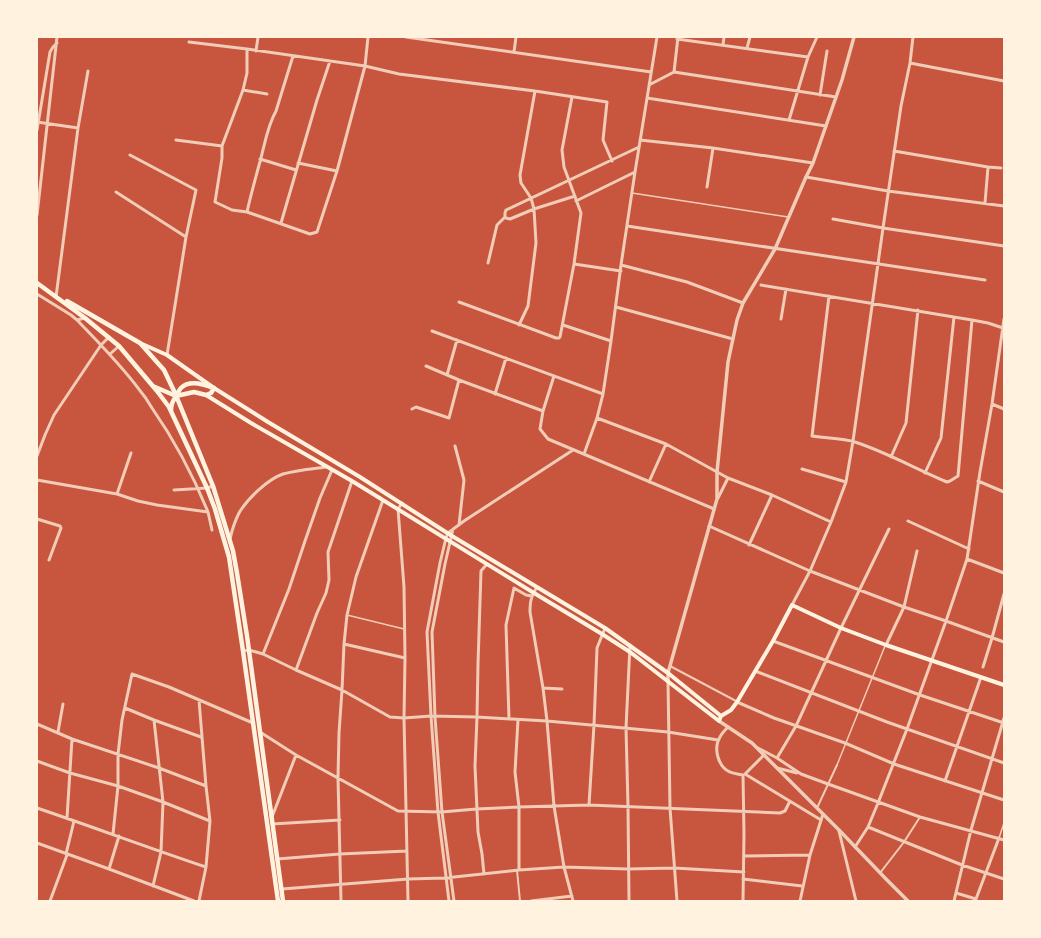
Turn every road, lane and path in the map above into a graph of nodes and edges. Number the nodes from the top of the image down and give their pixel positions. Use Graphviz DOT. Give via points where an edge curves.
graph roads {
  1 [pos="57,37"];
  2 [pos="258,37"];
  3 [pos="368,37"];
  4 [pos="406,37"];
  5 [pos="516,37"];
  6 [pos="657,37"];
  7 [pos="724,37"];
  8 [pos="750,37"];
  9 [pos="817,37"];
  10 [pos="854,37"];
  11 [pos="913,37"];
  12 [pos="678,38"];
  13 [pos="189,42"];
  14 [pos="57,43"];
  15 [pos="723,46"];
  16 [pos="747,48"];
  17 [pos="247,49"];
  18 [pos="256,51"];
  19 [pos="827,51"];
  20 [pos="514,52"];
  21 [pos="293,56"];
  22 [pos="808,57"];
  23 [pos="330,61"];
  24 [pos="910,63"];
  25 [pos="365,66"];
  26 [pos="88,71"];
  27 [pos="652,72"];
  28 [pos="674,72"];
  29 [pos="1004,80"];
  30 [pos="649,85"];
  31 [pos="243,90"];
  32 [pos="535,91"];
  33 [pos="798,91"];
  34 [pos="267,94"];
  35 [pos="820,95"];
  36 [pos="572,97"];
  37 [pos="836,97"];
  38 [pos="647,98"];
  39 [pos="789,120"];
  40 [pos="38,122"];
  41 [pos="48,124"];
  42 [pos="826,126"];
  43 [pos="78,128"];
  44 [pos="37,130"];
  45 [pos="176,140"];
  46 [pos="640,140"];
  47 [pos="222,146"];
  48 [pos="639,147"];
  49 [pos="713,148"];
  50 [pos="894,151"];
  51 [pos="130,154"];
  52 [pos="260,160"];
  53 [pos="612,161"];
  54 [pos="298,164"];
  55 [pos="813,164"];
  56 [pos="988,167"];
  57 [pos="1001,168"];
  58 [pos="296,170"];
  59 [pos="337,171"];
  60 [pos="635,172"];
  61 [pos="806,177"];
  62 [pos="570,180"];
  63 [pos="707,187"];
  64 [pos="888,191"];
  65 [pos="116,192"];
  66 [pos="632,193"];
  67 [pos="575,196"];
  68 [pos="531,198"];
  69 [pos="576,201"];
  70 [pos="985,204"];
  71 [pos="1004,206"];
  72 [pos="534,209"];
  73 [pos="247,212"];
  74 [pos="37,215"];
  75 [pos="505,217"];
  76 [pos="789,217"];
  77 [pos="833,219"];
  78 [pos="281,223"];
  79 [pos="627,226"];
  80 [pos="883,228"];
  81 [pos="186,237"];
  82 [pos="1004,246"];
  83 [pos="775,249"];
  84 [pos="488,263"];
  85 [pos="574,264"];
  86 [pos="621,265"];
  87 [pos="878,265"];
  88 [pos="621,271"];
  89 [pos="985,280"];
  90 [pos="37,283"];
  91 [pos="761,285"];
  92 [pos="786,289"];
  93 [pos="37,294"];
  94 [pos="55,296"];
  95 [pos="829,296"];
  96 [pos="459,302"];
  97 [pos="743,303"];
  98 [pos="872,304"];
  99 [pos="616,307"];
  100 [pos="918,310"];
  101 [pos="954,317"];
  102 [pos="85,318"];
  103 [pos="781,319"];
  104 [pos="1004,319"];
  105 [pos="77,320"];
  106 [pos="972,320"];
  107 [pos="519,325"];
  108 [pos="563,325"];
  109 [pos="1003,328"];
  110 [pos="432,331"];
  111 [pos="109,337"];
  112 [pos="733,339"];
  113 [pos="457,340"];
  114 [pos="612,341"];
  115 [pos="140,343"];
  116 [pos="101,345"];
  117 [pos="119,346"];
  118 [pos="110,354"];
  119 [pos="167,356"];
  120 [pos="506,358"];
  121 [pos="426,366"];
  122 [pos="447,375"];
  123 [pos="554,376"];
  124 [pos="459,380"];
  125 [pos="152,385"];
  126 [pos="214,388"];
  127 [pos="495,394"];
  128 [pos="603,394"];
  129 [pos="206,395"];
  130 [pos="176,396"];
  131 [pos="992,404"];
  132 [pos="412,409"];
  133 [pos="1004,409"];
  134 [pos="543,411"];
  135 [pos="171,413"];
  136 [pos="597,418"];
  137 [pos="853,441"];
  138 [pos="666,444"];
  139 [pos="455,446"];
  140 [pos="573,450"];
  141 [pos="131,452"];
  142 [pos="584,454"];
  143 [pos="37,456"];
  144 [pos="891,457"];
  145 [pos="326,467"];
  146 [pos="802,469"];
  147 [pos="332,470"];
  148 [pos="717,472"];
  149 [pos="925,473"];
  150 [pos="728,478"];
  151 [pos="37,480"];
  152 [pos="352,481"];
  153 [pos="649,482"];
  154 [pos="846,482"];
  155 [pos="978,482"];
  156 [pos="213,486"];
  157 [pos="207,488"];
  158 [pos="198,489"];
  159 [pos="174,490"];
  160 [pos="1004,492"];
  161 [pos="117,494"];
  162 [pos="772,495"];
  163 [pos="717,499"];
  164 [pos="384,500"];
  165 [pos="402,503"];
  166 [pos="398,509"];
  167 [pos="714,509"];
  168 [pos="208,512"];
  169 [pos="37,519"];
  170 [pos="908,521"];
  171 [pos="831,522"];
  172 [pos="459,524"];
  173 [pos="709,526"];
  174 [pos="889,529"];
  175 [pos="212,530"];
  176 [pos="450,534"];
  177 [pos="230,539"];
  178 [pos="448,540"];
  179 [pos="749,545"];
  180 [pos="969,548"];
  181 [pos="917,551"];
  182 [pos="49,560"];
  183 [pos="967,560"];
  184 [pos="487,564"];
  185 [pos="810,571"];
  186 [pos="1004,573"];
  187 [pos="537,587"];
  188 [pos="860,590"];
  189 [pos="533,594"];
  190 [pos="1004,594"];
  191 [pos="792,605"];
  192 [pos="904,607"];
  193 [pos="347,615"];
  194 [pos="946,621"];
  195 [pos="605,628"];
  196 [pos="841,628"];
  197 [pos="404,629"];
  198 [pos="427,632"];
  199 [pos="432,632"];
  200 [pos="602,634"];
  201 [pos="992,638"];
  202 [pos="773,641"];
  203 [pos="1004,642"];
  204 [pos="344,644"];
  205 [pos="630,645"];
  206 [pos="886,645"];
  207 [pos="249,650"];
  208 [pos="243,651"];
  209 [pos="630,652"];
  210 [pos="263,654"];
  211 [pos="405,658"];
  212 [pos="826,660"];
  213 [pos="932,660"];
  214 [pos="670,666"];
  215 [pos="983,667"];
  216 [pos="296,670"];
  217 [pos="755,671"];
  218 [pos="668,673"];
  219 [pos="872,677"];
  220 [pos="981,677"];
  221 [pos="668,681"];
  222 [pos="1004,685"];
  223 [pos="542,688"];
  224 [pos="562,689"];
  225 [pos="342,690"];
  226 [pos="811,693"];
  227 [pos="920,694"];
  228 [pos="199,700"];
  229 [pos="738,702"];
  230 [pos="63,704"];
  231 [pos="125,708"];
  232 [pos="859,711"];
  233 [pos="969,711"];
  234 [pos="431,716"];
  235 [pos="721,716"];
  236 [pos="435,717"];
  237 [pos="477,717"];
  238 [pos="404,718"];
  239 [pos="1004,718"];
  240 [pos="510,719"];
  241 [pos="154,720"];
  242 [pos="518,720"];
  243 [pos="547,721"];
  244 [pos="719,721"];
  245 [pos="253,723"];
  246 [pos="1003,723"];
  247 [pos="37,724"];
  248 [pos="594,725"];
  249 [pos="796,726"];
  250 [pos="728,727"];
  251 [pos="626,728"];
  252 [pos="907,729"];
  253 [pos="58,732"];
  254 [pos="260,732"];
  255 [pos="668,732"];
  256 [pos="202,737"];
  257 [pos="72,739"];
  258 [pos="718,740"];
  259 [pos="845,744"];
  260 [pos="756,747"];
  261 [pos="957,747"];
  262 [pos="118,754"];
  263 [pos="296,755"];
  264 [pos="764,755"];
  265 [pos="778,758"];
  266 [pos="992,759"];
  267 [pos="37,761"];
  268 [pos="1004,763"];
  269 [pos="894,764"];
  270 [pos="836,765"];
  271 [pos="159,768"];
  272 [pos="777,768"];
  273 [pos="70,773"];
  274 [pos="744,774"];
  275 [pos="801,774"];
  276 [pos="338,778"];
  277 [pos="945,781"];
  278 [pos="828,784"];
  279 [pos="118,786"];
  280 [pos="206,786"];
  281 [pos="982,793"];
  282 [pos="1004,800"];
  283 [pos="790,801"];
  284 [pos="163,802"];
  285 [pos="878,803"];
  286 [pos="589,805"];
  287 [pos="554,806"];
  288 [pos="628,806"];
  289 [pos="519,807"];
  290 [pos="37,808"];
  291 [pos="670,808"];
  292 [pos="816,808"];
  293 [pos="476,809"];
  294 [pos="744,811"];
  295 [pos="406,812"];
  296 [pos="438,812"];
  297 [pos="442,812"];
  298 [pos="823,814"];
  299 [pos="920,817"];
  300 [pos="67,818"];
  301 [pos="272,819"];
  302 [pos="340,820"];
  303 [pos="821,820"];
  304 [pos="74,821"];
  305 [pos="210,821"];
  306 [pos="1004,823"];
  307 [pos="272,824"];
  308 [pos="868,827"];
  309 [pos="839,830"];
  310 [pos="971,830"];
  311 [pos="113,834"];
  312 [pos="119,836"];
  313 [pos="999,838"];
  314 [pos="1004,840"];
  315 [pos="904,842"];
  316 [pos="37,843"];
  317 [pos="855,847"];
  318 [pos="407,850"];
  319 [pos="161,852"];
  320 [pos="340,854"];
  321 [pos="66,855"];
  322 [pos="810,855"];
  323 [pos="744,856"];
  324 [pos="277,859"];
  325 [pos="962,865"];
  326 [pos="206,867"];
  327 [pos="564,867"];
  328 [pos="628,868"];
  329 [pos="674,868"];
  330 [pos="109,869"];
  331 [pos="518,870"];
  332 [pos="744,872"];
  333 [pos="880,873"];
  334 [pos="986,873"];
  335 [pos="484,874"];
  336 [pos="450,877"];
  337 [pos="446,878"];
  338 [pos="408,879"];
  339 [pos="743,879"];
  340 [pos="1004,879"];
  341 [pos="340,885"];
  342 [pos="153,886"];
  343 [pos="802,886"];
  344 [pos="282,889"];
  345 [pos="956,893"];
  346 [pos="572,896"];
  347 [pos="50,901"];
  348 [pos="194,901"];
  349 [pos="199,901"];
  350 [pos="278,901"];
  351 [pos="283,901"];
  352 [pos="341,901"];
  353 [pos="408,901"];
  354 [pos="449,901"];
  355 [pos="454,901"];
  356 [pos="520,901"];
  357 [pos="531,901"];
  358 [pos="573,901"];
  359 [pos="629,901"];
  360 [pos="677,901"];
  361 [pos="743,901"];
  362 [pos="800,901"];
  363 [pos="856,901"];
  364 [pos="908,901"];
  365 [pos="954,901"];
  1 -- 14 [label="street"];
  2 -- 18 [label="street"];
  3 -- 25 [label="street"];
  4 -- 20 [label="street"];
  5 -- 20 [label="street"];
  6 -- 27 [label="street"];
  7 -- 15 [label="street"];
  8 -- 16 [label="street"];
  9 -- 22 [label="street"];
  10 -- 37 [label="street"];
  11 -- 24 [label="street"];
  12 -- 15 [label="street"];
  12 -- 28 [label="street"];
  13 -- 17 [label="street"];
  14 -- 40 [label="street" via="50,52"];
  14 -- 41 [label="street"];
  15 -- 16 [label="street"];
  16 -- 22 [label="street"];
  17 -- 18 [label="street"];
  17 -- 31 [label="street" via="247,73"];
  18 -- 21 [label="street"];
  19 -- 35 [label="street"];
  20 -- 27 [label="street"];
  21 -- 23 [label="street"];
  21 -- 52 [label="street"];
  22 -- 33 [label="street"];
  23 -- 25 [label="street"];
  23 -- 54 [label="street"];
  24 -- 29 [label="street"];
  24 -- 50 [label="street"];
  25 -- 32 [label="street" via="399,74"];
  25 -- 59 [label="street"];
  26 -- 43 [label="street"];
  27 -- 30 [label="street"];
  28 -- 30 [label="street"];
  28 -- 33 [label="street"];
  30 -- 38 [label="street"];
  31 -- 34 [label="street"];
  31 -- 47 [label="street"];
  32 -- 36 [label="street"];
  32 -- 68 [label="street" via="520,175 521,183"];
  33 -- 35 [label="street"];
  33 -- 39 [label="street"];
  35 -- 37 [label="street"];
  36 -- 53 [label="street" via="607,102 603,140"];
  36 -- 62 [label="street" via="562,150 564,167"];
  37 -- 42 [label="street"];
  38 -- 39 [label="street"];
  38 -- 46 [label="street"];
  39 -- 42 [label="street"];
  40 -- 41 [label="street"];
  40 -- 44 [label="street"];
  41 -- 43 [label="street"];
  41 -- 74 [label="street"];
  42 -- 55 [label="street"];
  43 -- 94 [label="street"];
  45 -- 47 [label="street"];
  46 -- 48 [label="street"];
  46 -- 49 [label="street"];
  47 -- 73 [label="street" via="215,202 232,210"];
  48 -- 53 [label="street"];
  48 -- 60 [label="street"];
  49 -- 55 [label="street"];
  49 -- 63 [label="street"];
  50 -- 56 [label="street"];
  50 -- 64 [label="street"];
  51 -- 81 [label="street" via="196,190"];
  52 -- 58 [label="street"];
  52 -- 73 [label="street"];
  53 -- 62 [label="street"];
  54 -- 58 [label="street"];
  54 -- 59 [label="street"];
  55 -- 61 [label="street"];
  56 -- 57 [label="street"];
  56 -- 70 [label="street"];
  58 -- 78 [label="street"];
  59 -- 78 [label="street" via="317,232 310,234"];
  60 -- 66 [label="street"];
  60 -- 69 [label="street"];
  61 -- 64 [label="street"];
  61 -- 76 [label="street"];
  62 -- 67 [label="street"];
  62 -- 68 [label="street"];
  64 -- 70 [label="street"];
  64 -- 80 [label="street"];
  65 -- 81 [label="street"];
  66 -- 76 [label="lane"];
  66 -- 79 [label="street"];
  67 -- 69 [label="street"];
  67 -- 72 [label="street"];
  68 -- 72 [label="street"];
  68 -- 75 [label="street" via="506,210"];
  69 -- 85 [label="street" via="581,213"];
  70 -- 71 [label="street"];
  72 -- 75 [label="street" via="510,219"];
  72 -- 107 [label="street" via="534,260 528,306"];
  73 -- 78 [label="street"];
  75 -- 84 [label="street" via="497,225"];
  76 -- 83 [label="street"];
  77 -- 80 [label="street"];
  79 -- 83 [label="street"];
  79 -- 86 [label="street"];
  80 -- 82 [label="street"];
  80 -- 87 [label="street"];
  81 -- 119 [label="street"];
  83 -- 87 [label="street"];
  83 -- 97 [label="street"];
  85 -- 88 [label="street"];
  85 -- 108 [label="street"];
  86 -- 88 [label="street"];
  86 -- 97 [label="street" via="687,282"];
  87 -- 89 [label="street"];
  87 -- 98 [label="street"];
  88 -- 99 [label="street"];
  90 -- 94 [label="main road"];
  91 -- 92 [label="street"];
  92 -- 95 [label="street"];
  92 -- 103 [label="street"];
  93 -- 105 [label="street"];
  94 -- 102 [label="main road"];
  94 -- 115 [label="main road"];
  95 -- 98 [label="street"];
  95 -- 137 [label="street" via="812,436"];
  96 -- 107 [label="street"];
  97 -- 112 [label="street"];
  98 -- 100 [label="street"];
  98 -- 137 [label="street"];
  99 -- 112 [label="street"];
  99 -- 114 [label="street"];
  100 -- 101 [label="street"];
  100 -- 144 [label="street" via="906,423"];
  101 -- 106 [label="street"];
  101 -- 149 [label="street" via="942,438"];
  102 -- 105 [label="street"];
  102 -- 111 [label="main road"];
  104 -- 109 [label="street"];
  105 -- 116 [label="street"];
  106 -- 109 [label="street" via="988,322"];
  106 -- 149 [label="street" via="958,476 947,482"];
  107 -- 108 [label="street" via="559,338"];
  108 -- 114 [label="street"];
  109 -- 131 [label="street"];
  110 -- 113 [label="street"];
  111 -- 116 [label="street"];
  111 -- 117 [label="main road"];
  112 -- 148 [label="street" via="728,362"];
  113 -- 120 [label="street"];
  113 -- 122 [label="street"];
  114 -- 128 [label="street"];
  115 -- 119 [label="main road"];
  115 -- 130 [label="main road" via="164,370"];
  116 -- 118 [label="street"];
  116 -- 143 [label="street" via="54,414"];
  117 -- 118 [label="street"];
  117 -- 125 [label="main road"];
  118 -- 158 [label="street" via="139,388 161,420"];
  119 -- 126 [label="main road"];
  120 -- 123 [label="street"];
  120 -- 127 [label="street"];
  121 -- 122 [label="street"];
  122 -- 124 [label="street"];
  123 -- 128 [label="street"];
  123 -- 134 [label="street"];
  124 -- 127 [label="street"];
  124 -- 132 [label="street" via="449,418 416,407"];
  125 -- 130 [label="main road"];
  125 -- 135 [label="main road"];
  126 -- 129 [label="main road"];
  126 -- 130 [label="main road" via="200,384 187,385 182,387"];
  126 -- 165 [label="main road"];
  127 -- 134 [label="street"];
  128 -- 136 [label="street"];
  129 -- 130 [label="main road" via="194,392"];
  129 -- 145 [label="main road"];
  130 -- 135 [label="main road"];
  130 -- 156 [label="main road"];
  131 -- 133 [label="street"];
  131 -- 155 [label="street"];
  134 -- 140 [label="street" via="540,429 548,439"];
  135 -- 157 [label="main road"];
  136 -- 138 [label="street"];
  136 -- 142 [label="street"];
  137 -- 144 [label="street"];
  137 -- 154 [label="street"];
  138 -- 148 [label="street"];
  138 -- 153 [label="street"];
  139 -- 172 [label="street" via="464,480"];
  140 -- 142 [label="street"];
  140 -- 172 [label="street"];
  141 -- 161 [label="street"];
  142 -- 153 [label="street"];
  144 -- 149 [label="street"];
  145 -- 147 [label="main road"];
  145 -- 177 [label="street" via="282,475 268,482 240,512"];
  146 -- 154 [label="street"];
  147 -- 152 [label="main road"];
  147 -- 210 [label="street"];
  148 -- 150 [label="street"];
  148 -- 163 [label="street"];
  150 -- 162 [label="street"];
  150 -- 163 [label="street"];
  151 -- 161 [label="street"];
  152 -- 164 [label="main road"];
  152 -- 216 [label="street" via="328,552 329,580 326,593"];
  153 -- 167 [label="street"];
  154 -- 171 [label="street"];
  155 -- 160 [label="street"];
  155 -- 180 [label="street"];
  156 -- 157 [label="street"];
  156 -- 177 [label="main road"];
  157 -- 158 [label="street"];
  157 -- 208 [label="main road" via="228,557"];
  158 -- 159 [label="street"];
  158 -- 168 [label="street"];
  161 -- 168 [label="street" via="157,505"];
  162 -- 171 [label="street"];
  162 -- 179 [label="street"];
  163 -- 167 [label="street"];
  164 -- 166 [label="main road"];
  164 -- 193 [label="street" via="356,577"];
  165 -- 166 [label="street"];
  165 -- 176 [label="main road"];
  166 -- 178 [label="main road"];
  166 -- 197 [label="street" via="404,587"];
  167 -- 173 [label="street"];
  168 -- 175 [label="street"];
  169 -- 182 [label="street" via="61,527"];
  170 -- 180 [label="street"];
  171 -- 185 [label="street"];
  172 -- 176 [label="street"];
  173 -- 179 [label="street"];
  173 -- 214 [label="street"];
  174 -- 188 [label="street"];
  176 -- 178 [label="street"];
  176 -- 187 [label="main road"];
  177 -- 207 [label="main road"];
  178 -- 184 [label="main road"];
  178 -- 198 [label="street" via="440,563"];
  178 -- 199 [label="street"];
  179 -- 185 [label="street"];
  180 -- 183 [label="street"];
  181 -- 192 [label="street"];
  183 -- 186 [label="street"];
  183 -- 194 [label="street"];
  184 -- 189 [label="main road"];
  184 -- 237 [label="street" via="481,571"];
  185 -- 188 [label="street"];
  185 -- 191 [label="street"];
  187 -- 189 [label="street"];
  187 -- 195 [label="main road"];
  188 -- 192 [label="street"];
  188 -- 196 [label="street"];
  189 -- 200 [label="main road"];
  189 -- 223 [label="street" via="530,612"];
  189 -- 240 [label="street" via="526,595 514,588 506,625"];
  190 -- 201 [label="street"];
  191 -- 196 [label="main road"];
  191 -- 202 [label="main road"];
  192 -- 194 [label="street"];
  192 -- 206 [label="street"];
  193 -- 197 [label="lane"];
  193 -- 204 [label="street"];
  194 -- 201 [label="street"];
  194 -- 213 [label="street"];
  195 -- 200 [label="street"];
  195 -- 205 [label="main road"];
  196 -- 206 [label="main road"];
  196 -- 212 [label="street"];
  197 -- 211 [label="street"];
  198 -- 199 [label="street"];
  198 -- 234 [label="street"];
  199 -- 236 [label="street"];
  200 -- 209 [label="main road"];
  200 -- 248 [label="street" via="597,648"];
  201 -- 203 [label="street"];
  201 -- 215 [label="street"];
  202 -- 212 [label="street"];
  202 -- 217 [label="main road"];
  204 -- 211 [label="street"];
  204 -- 225 [label="street"];
  205 -- 209 [label="street"];
  205 -- 218 [label="main road"];
  206 -- 213 [label="main road"];
  206 -- 219 [label="lane"];
  207 -- 208 [label="street"];
  207 -- 210 [label="street"];
  207 -- 254 [label="main road"];
  208 -- 245 [label="main road"];
  209 -- 221 [label="main road"];
  209 -- 251 [label="street"];
  210 -- 216 [label="street"];
  211 -- 238 [label="street"];
  212 -- 219 [label="street"];
  212 -- 226 [label="street"];
  213 -- 220 [label="main road"];
  213 -- 227 [label="street"];
  214 -- 218 [label="street"];
  214 -- 229 [label="street"];
  216 -- 225 [label="street"];
  217 -- 226 [label="street"];
  217 -- 229 [label="main road"];
  218 -- 221 [label="street"];
  218 -- 235 [label="main road"];
  219 -- 227 [label="street"];
  219 -- 232 [label="lane"];
  220 -- 222 [label="main road"];
  220 -- 233 [label="street"];
  221 -- 244 [label="main road"];
  221 -- 255 [label="street"];
  223 -- 224 [label="street"];
  223 -- 243 [label="street"];
  225 -- 238 [label="street" via="390,717"];
  225 -- 276 [label="street" via="338,733"];
  226 -- 232 [label="street"];
  226 -- 249 [label="street"];
  227 -- 233 [label="street"];
  227 -- 252 [label="street"];
  228 -- 231 [label="street" via="132,674"];
  228 -- 245 [label="street"];
  228 -- 256 [label="street"];
  229 -- 235 [label="main road"];
  229 -- 249 [label="street"];
  230 -- 253 [label="street"];
  231 -- 241 [label="street"];
  231 -- 262 [label="street"];
  232 -- 252 [label="street"];
  232 -- 259 [label="lane"];
  233 -- 246 [label="street"];
  233 -- 261 [label="street"];
  234 -- 236 [label="street"];
  234 -- 238 [label="street"];
  234 -- 296 [label="street"];
  235 -- 244 [label="main road"];
  235 -- 250 [label="street"];
  236 -- 237 [label="street"];
  236 -- 297 [label="street"];
  237 -- 240 [label="street"];
  237 -- 293 [label="street"];
  238 -- 295 [label="street"];
  239 -- 246 [label="street"];
  240 -- 242 [label="street"];
  241 -- 256 [label="street"];
  241 -- 271 [label="street"];
  242 -- 243 [label="street"];
  242 -- 289 [label="street" via="515,772"];
  243 -- 248 [label="street"];
  243 -- 287 [label="street"];
  244 -- 250 [label="street"];
  245 -- 350 [label="main road"];
  246 -- 266 [label="street"];
  247 -- 253 [label="street"];
  248 -- 251 [label="street"];
  248 -- 286 [label="street"];
  249 -- 259 [label="street"];
  249 -- 265 [label="street"];
  250 -- 258 [label="street"];
  250 -- 260 [label="street"];
  251 -- 255 [label="street"];
  251 -- 288 [label="street"];
  252 -- 261 [label="street"];
  252 -- 269 [label="street"];
  253 -- 257 [label="street"];
  254 -- 263 [label="street"];
  254 -- 301 [label="main road"];
  255 -- 258 [label="street"];
  255 -- 291 [label="street"];
  256 -- 280 [label="street"];
  257 -- 262 [label="street"];
  257 -- 273 [label="street"];
  258 -- 274 [label="street" via="716,750 724,768 730,772"];
  259 -- 269 [label="street"];
  259 -- 270 [label="lane"];
  260 -- 264 [label="street"];
  260 -- 265 [label="street"];
  261 -- 266 [label="street"];
  261 -- 277 [label="street"];
  262 -- 271 [label="street"];
  262 -- 279 [label="street"];
  263 -- 276 [label="street"];
  263 -- 301 [label="street"];
  264 -- 272 [label="street"];
  264 -- 274 [label="street"];
  265 -- 275 [label="street"];
  266 -- 268 [label="street"];
  266 -- 281 [label="street"];
  267 -- 273 [label="street"];
  269 -- 277 [label="street"];
  269 -- 285 [label="street"];
  270 -- 278 [label="street"];
  271 -- 280 [label="street"];
  271 -- 284 [label="street"];
  272 -- 275 [label="street"];
  272 -- 292 [label="street"];
  273 -- 279 [label="street"];
  273 -- 300 [label="street"];
  274 -- 283 [label="street"];
  274 -- 294 [label="street"];
  275 -- 278 [label="street"];
  276 -- 295 [label="street" via="398,811"];
  276 -- 302 [label="street"];
  277 -- 281 [label="street"];
  278 -- 285 [label="street"];
  278 -- 292 [label="street"];
  279 -- 284 [label="street"];
  279 -- 311 [label="street"];
  280 -- 305 [label="street"];
  281 -- 282 [label="street"];
  281 -- 310 [label="street"];
  283 -- 294 [label="street" via="785,811 780,813"];
  283 -- 303 [label="street"];
  284 -- 305 [label="street"];
  284 -- 319 [label="street"];
  285 -- 299 [label="street"];
  285 -- 308 [label="street"];
  286 -- 287 [label="street"];
  286 -- 288 [label="street"];
  287 -- 289 [label="street"];
  287 -- 327 [label="street"];
  288 -- 291 [label="street"];
  288 -- 328 [label="street"];
  289 -- 293 [label="street"];
  289 -- 331 [label="street"];
  290 -- 300 [label="street"];
  291 -- 294 [label="street"];
  291 -- 329 [label="street"];
  292 -- 298 [label="street"];
  293 -- 297 [label="street"];
  293 -- 335 [label="street"];
  294 -- 323 [label="street"];
  295 -- 296 [label="street"];
  295 -- 318 [label="street"];
  296 -- 297 [label="street"];
  296 -- 337 [label="street"];
  297 -- 336 [label="street"];
  298 -- 303 [label="street"];
  298 -- 309 [label="street"];
  299 -- 310 [label="street"];
  299 -- 315 [label="street"];
  300 -- 304 [label="street"];
  301 -- 307 [label="main road"];
  302 -- 307 [label="street"];
  302 -- 320 [label="street"];
  303 -- 322 [label="street"];
  304 -- 311 [label="street"];
  304 -- 321 [label="street"];
  305 -- 326 [label="street"];
  306 -- 313 [label="lane"];
  307 -- 324 [label="main road"];
  308 -- 315 [label="street"];
  308 -- 317 [label="street"];
  309 -- 317 [label="street"];
  309 -- 363 [label="street"];
  310 -- 313 [label="street"];
  310 -- 325 [label="street"];
  311 -- 312 [label="street"];
  312 -- 319 [label="street"];
  312 -- 330 [label="street"];
  313 -- 314 [label="street"];
  313 -- 334 [label="street"];
  315 -- 325 [label="street"];
  315 -- 333 [label="street"];
  316 -- 321 [label="street"];
  317 -- 333 [label="street"];
  318 -- 320 [label="street"];
  318 -- 338 [label="street"];
  319 -- 326 [label="street"];
  319 -- 342 [label="street"];
  320 -- 324 [label="street"];
  320 -- 341 [label="street"];
  321 -- 330 [label="street"];
  321 -- 347 [label="street"];
  322 -- 323 [label="street"];
  322 -- 343 [label="street"];
  323 -- 332 [label="street"];
  324 -- 344 [label="main road"];
  325 -- 334 [label="street"];
  325 -- 345 [label="street"];
  326 -- 349 [label="street"];
  327 -- 328 [label="street"];
  327 -- 331 [label="street"];
  327 -- 346 [label="street"];
  328 -- 329 [label="street"];
  328 -- 359 [label="street"];
  329 -- 332 [label="street"];
  329 -- 360 [label="street"];
  330 -- 342 [label="street"];
  331 -- 335 [label="street"];
  331 -- 356 [label="street"];
  332 -- 339 [label="street"];
  333 -- 364 [label="street"];
  334 -- 340 [label="street"];
  334 -- 345 [label="street" via="976,899"];
  335 -- 336 [label="street"];
  336 -- 337 [label="street"];
  336 -- 355 [label="street"];
  337 -- 338 [label="street"];
  337 -- 354 [label="street"];
  338 -- 341 [label="street"];
  338 -- 353 [label="street"];
  339 -- 343 [label="street"];
  339 -- 361 [label="street"];
  341 -- 344 [label="street"];
  341 -- 352 [label="street"];
  342 -- 348 [label="street"];
  343 -- 362 [label="street"];
  344 -- 351 [label="main road"];
  345 -- 365 [label="street"];
  346 -- 357 [label="street"];
  346 -- 358 [label="street"];
}
